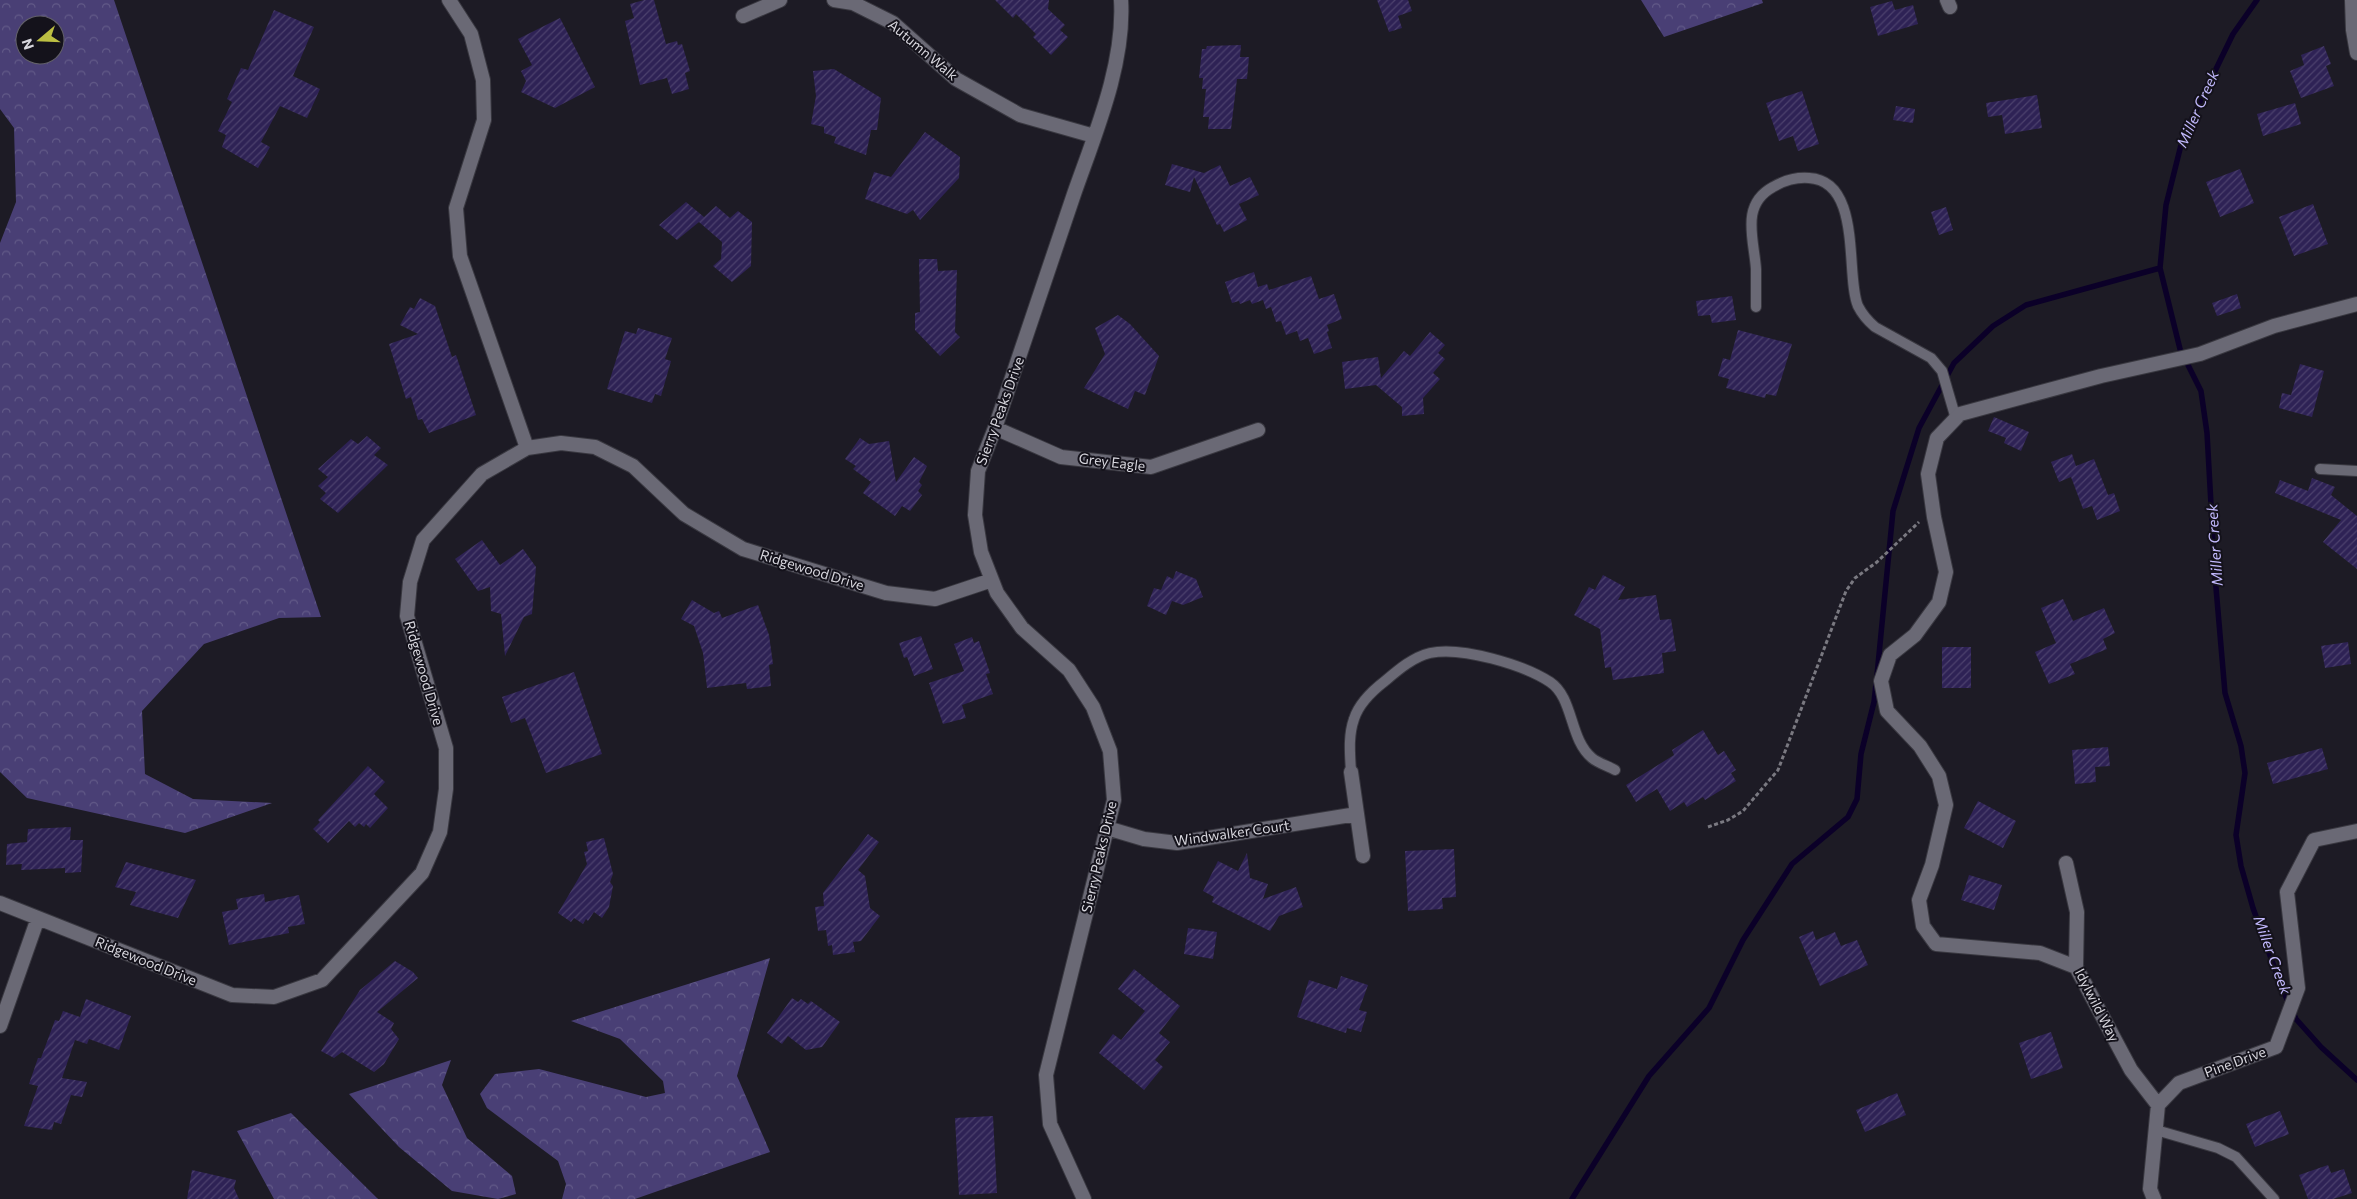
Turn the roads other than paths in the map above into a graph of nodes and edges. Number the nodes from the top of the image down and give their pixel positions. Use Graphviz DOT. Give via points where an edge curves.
graph roads {
  1 [pos="449,0"];
  2 [pos="780,0"];
  3 [pos="834,0"];
  4 [pos="1121,0"];
  5 [pos="2352,0"];
  6 [pos="743,16"];
  7 [pos="2357,53"];
  8 [pos="1094,136"];
  9 [pos="2357,304"];
  10 [pos="1756,307"];
  11 [pos="1956,419"];
  12 [pos="995,428"];
  13 [pos="1258,430"];
  14 [pos="527,448"];
  15 [pos="2320,469"];
  16 [pos="2357,471"];
  17 [pos="992,580"];
  18 [pos="1615,770"];
  19 [pos="1351,772"];
  20 [pos="1357,814"];
  21 [pos="1107,828"];
  22 [pos="2357,831"];
  23 [pos="1363,856"];
  24 [pos="2066,863"];
  25 [pos="0,903"];
  26 [pos="38,918"];
  27 [pos="2076,967"];
  28 [pos="0,1026"];
  29 [pos="2158,1106"];
  30 [pos="2156,1130"];
  31 [pos="1084,1199"];
  32 [pos="2154,1199"];
  33 [pos="2274,1199"];
  1 -- 14 [label="street" via="471,34 483,80 484,120 456,208 460,256"];
  2 -- 6 [label="street"];
  3 -- 8 [label="street, Autumn Walk" via="853,3 892,22 956,79 1020,115"];
  4 -- 8 [label="street, Sierry Peaks Drive" via="1116,64"];
  5 -- 7 [label="street"];
  8 -- 12 [label="street, Sierry Peaks Drive"];
  9 -- 11 [label="street" via="2274,326 2200,354 2101,376 1960,414"];
  10 -- 11 [label="lane" via="1756,268 1750,220 1753,209 1764,193 1781,182 1793,178 1823,181 1841,203 1846,216 1858,305 1874,327 1938,364"];
  11 -- 27 [label="street" via="1937,438 1928,474 1946,572 1939,602 1915,636 1890,655 1881,681 1888,711 1920,746 1938,776 1946,805 1932,865 1918,900 1923,926 1936,944 2040,953"];
  12 -- 13 [label="street, Grey Eagle" via="1061,456 1151,468"];
  12 -- 17 [label="street, Sierry Peaks Drive" via="978,471 975,515 981,552"];
  14 -- 17 [label="street, Ridgewood Drive" via="561,443 595,447 633,466 684,514 743,548 886,593 935,599"];
  14 -- 26 [label="street, Ridgewood Drive" via="482,474 423,540 410,582 407,616 446,748 446,789 440,832 422,873 322,980 274,997 232,995"];
  15 -- 16 [label="lane"];
  17 -- 21 [label="street, Sierry Peaks Drive" via="997,593 1022,628 1069,670 1093,707 1110,751 1114,800"];
  18 -- 19 [label="lane" via="1591,758 1572,724 1560,692 1551,683 1512,665 1444,651 1414,660 1374,690 1359,708 1352,727"];
  19 -- 20 [label="street"];
  20 -- 21 [label="street, Windwalker Court" via="1177,843 1144,839"];
  20 -- 23 [label="street"];
  21 -- 31 [label="street, Sierry Peaks Drive" via="1046,1075 1050,1124"];
  22 -- 29 [label="street, Pine Drive" via="2314,840 2287,892 2298,988 2276,1047 2179,1082"];
  24 -- 27 [label="street, Idylwild Way" via="2077,912"];
  25 -- 26 [label="street, Ridgewood Drive"];
  26 -- 28 [label="street"];
  27 -- 29 [label="street, Idylwild Way" via="2132,1070"];
  29 -- 30 [label="street"];
  30 -- 32 [label="street" via="2150,1190"];
  30 -- 33 [label="lane" via="2228,1152"];
}
